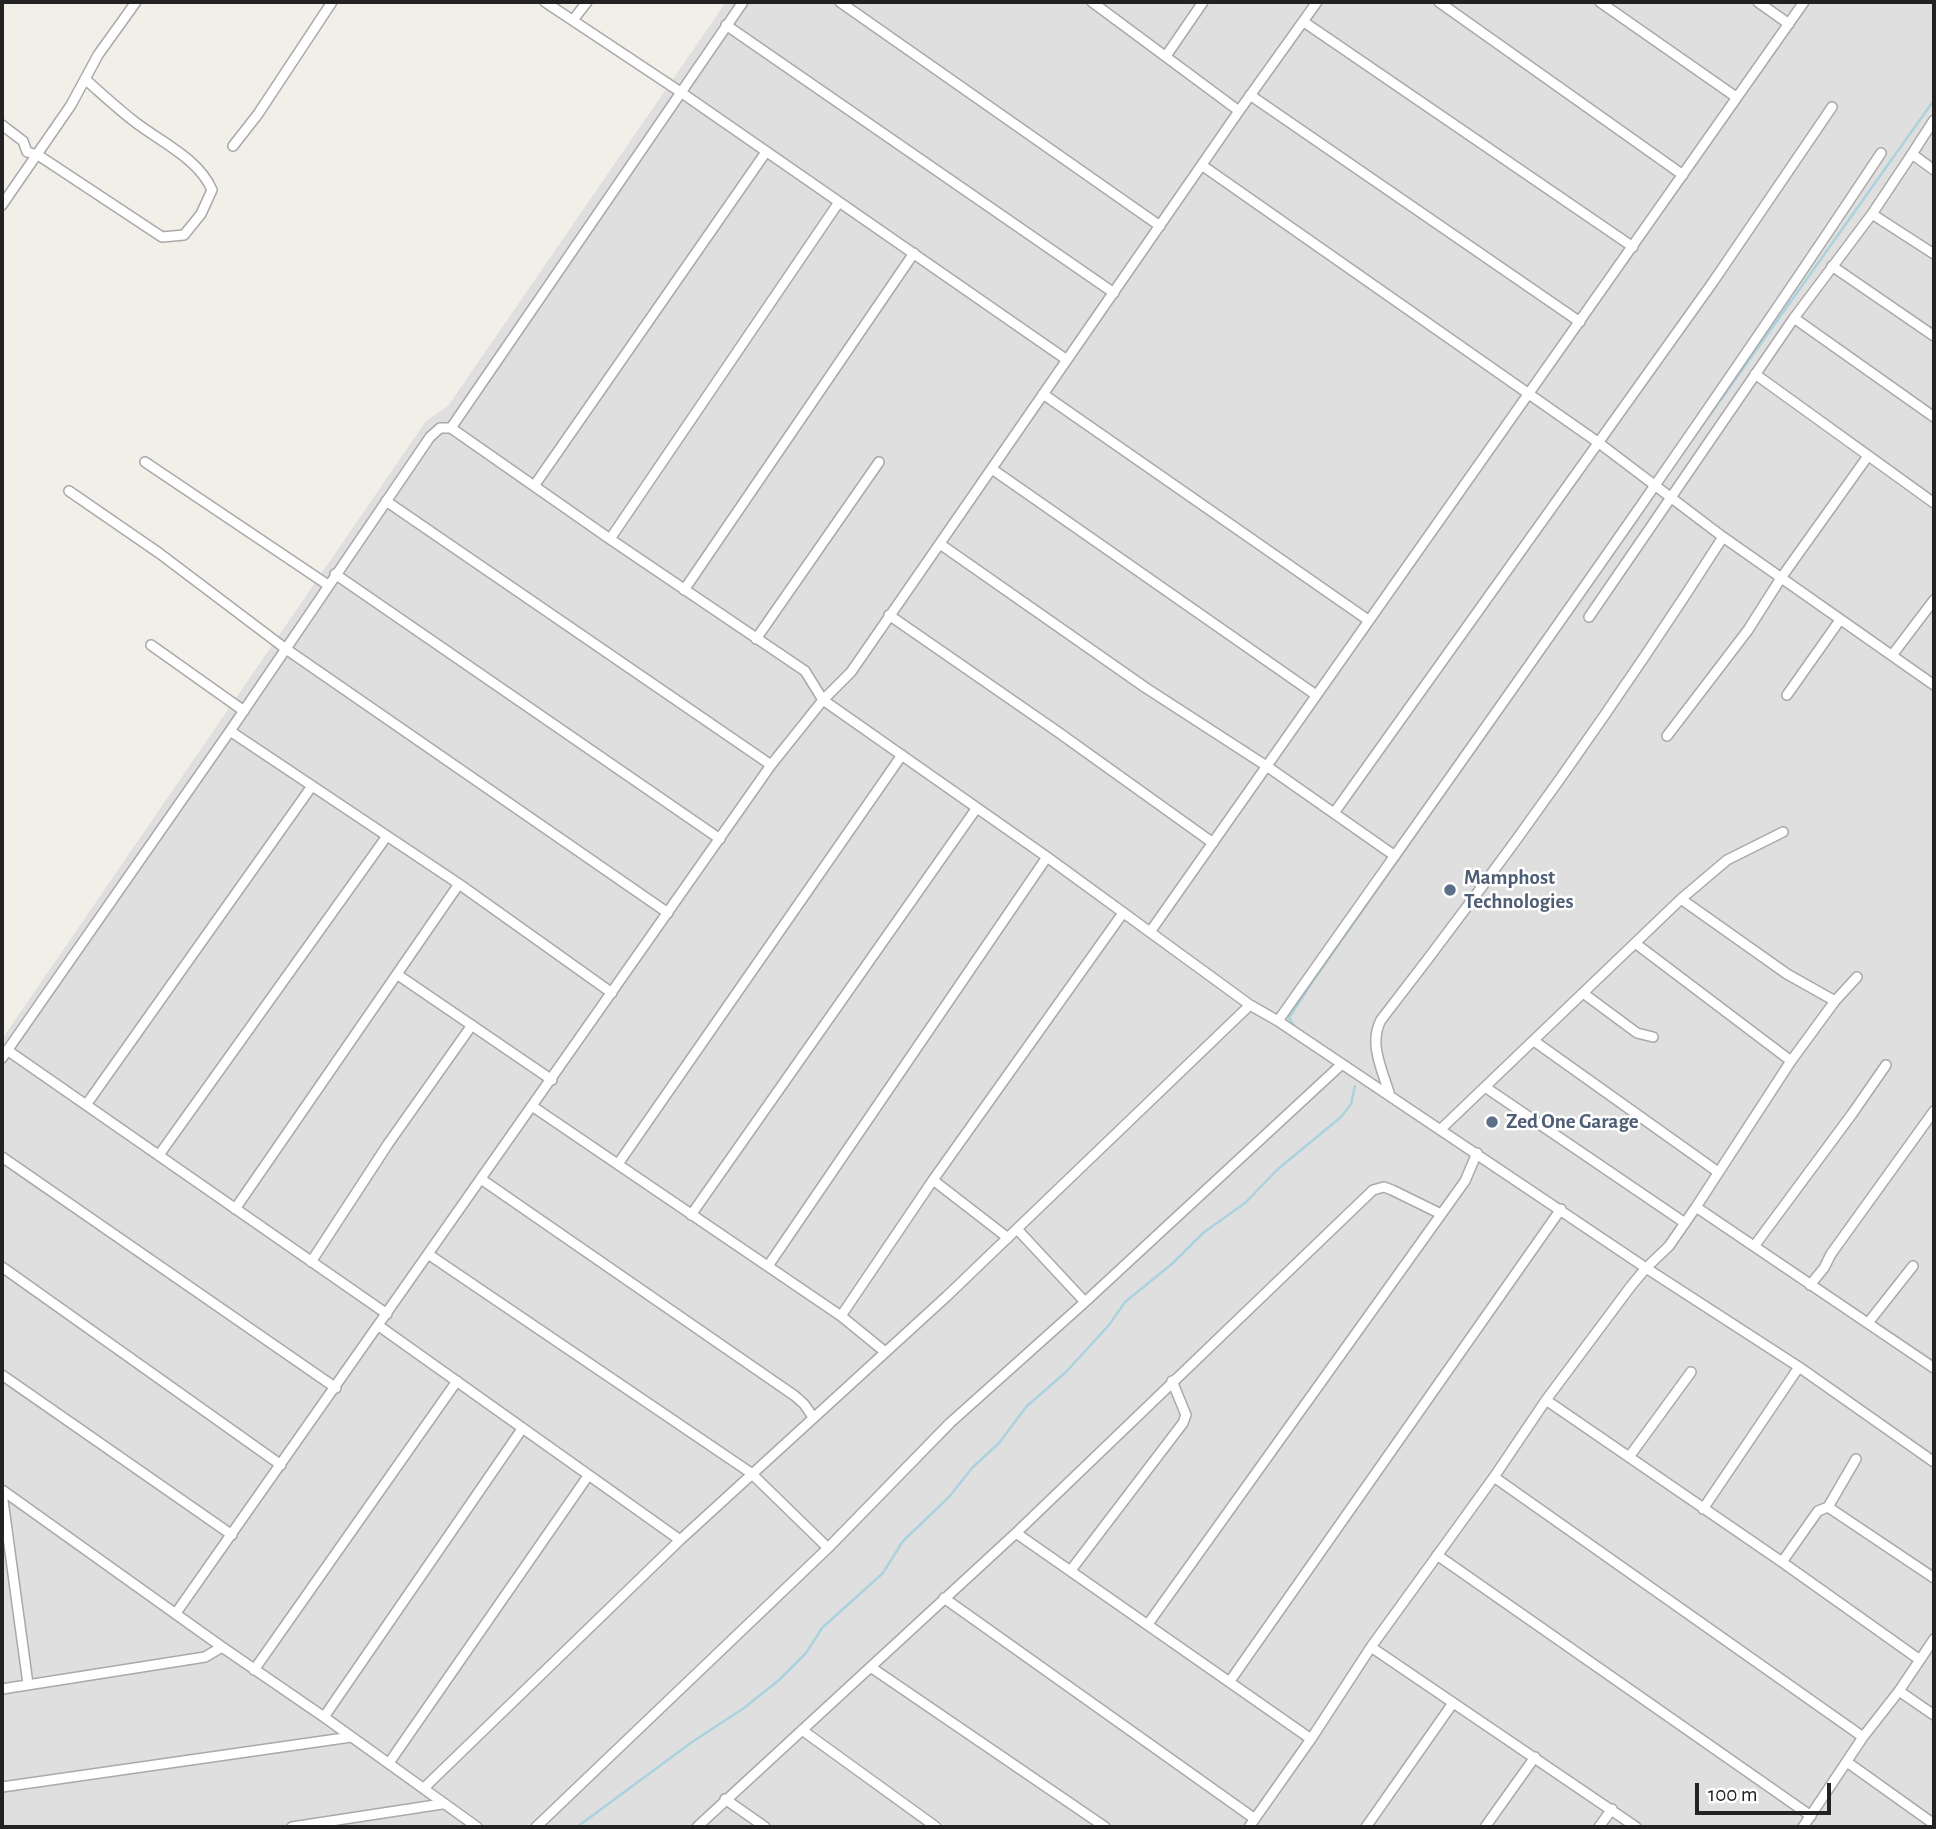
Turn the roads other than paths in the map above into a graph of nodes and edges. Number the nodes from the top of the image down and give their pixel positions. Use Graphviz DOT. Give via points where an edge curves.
graph roads {
  1 [pos="332,2"];
  2 [pos="545,2"];
  3 [pos="587,2"];
  4 [pos="743,2"];
  5 [pos="840,2"];
  6 [pos="1092,2"];
  7 [pos="1203,2"];
  8 [pos="1317,2"];
  9 [pos="1439,2"];
  10 [pos="1600,2"];
  11 [pos="1758,2"];
  12 [pos="1804,2"];
  13 [pos="132,3"];
  14 [pos="573,20"];
  15 [pos="1304,22"];
  16 [pos="1789,24"];
  17 [pos="726,25"];
  18 [pos="1166,56"];
  19 [pos="86,80"];
  20 [pos="682,93"];
  21 [pos="1250,94"];
  22 [pos="1736,97"];
  23 [pos="1832,107"];
  24 [pos="1239,111"];
  25 [pos="1934,120"];
  26 [pos="2,125"];
  27 [pos="233,146"];
  28 [pos="766,152"];
  29 [pos="1881,153"];
  30 [pos="1912,154"];
  31 [pos="38,155"];
  32 [pos="1203,166"];
  33 [pos="1934,170"];
  34 [pos="1683,175"];
  35 [pos="839,202"];
  36 [pos="2,205"];
  37 [pos="1872,214"];
  38 [pos="1160,226"];
  39 [pos="1633,247"];
  40 [pos="914,253"];
  41 [pos="1934,254"];
  42 [pos="1832,265"];
  43 [pos="1114,293"];
  44 [pos="1794,318"];
  45 [pos="1580,322"];
  46 [pos="1934,336"];
  47 [pos="1067,360"];
  48 [pos="1755,373"];
  49 [pos="1042,394"];
  50 [pos="1528,394"];
  51 [pos="1934,417"];
  52 [pos="451,428"];
  53 [pos="1599,443"];
  54 [pos="1868,456"];
  55 [pos="145,462"];
  56 [pos="879,462"];
  57 [pos="992,469"];
  58 [pos="534,485"];
  59 [pos="1656,486"];
  60 [pos="69,491"];
  61 [pos="1671,497"];
  62 [pos="386,501"];
  63 [pos="1934,503"];
  64 [pos="1723,537"];
  65 [pos="610,539"];
  66 [pos="940,544"];
  67 [pos="335,574"];
  68 [pos="1781,578"];
  69 [pos="328,585"];
  70 [pos="684,590"];
  71 [pos="1934,600"];
  72 [pos="889,615"];
  73 [pos="1589,617"];
  74 [pos="1368,620"];
  75 [pos="1840,620"];
  76 [pos="756,639"];
  77 [pos="151,645"];
  78 [pos="286,649"];
  79 [pos="1893,654"];
  80 [pos="1934,685"];
  81 [pos="1316,695"];
  82 [pos="1787,695"];
  83 [pos="823,699"];
  84 [pos="244,711"];
  85 [pos="230,731"];
  86 [pos="1667,736"];
  87 [pos="902,755"];
  88 [pos="771,765"];
  89 [pos="1268,767"];
  90 [pos="312,786"];
  91 [pos="976,808"];
  92 [pos="1334,813"];
  93 [pos="1783,832"];
  94 [pos="387,836"];
  95 [pos="720,839"];
  96 [pos="1213,843"];
  97 [pos="1395,856"];
  98 [pos="1047,857"];
  99 [pos="459,884"];
  100 [pos="1681,900"];
  101 [pos="1123,913"];
  102 [pos="667,914"];
  103 [pos="1150,932"];
  104 [pos="1635,943"];
  105 [pos="398,975"];
  106 [pos="1857,976"];
  107 [pos="612,993"];
  108 [pos="1583,993"];
  109 [pos="1835,1001"];
  110 [pos="1250,1004"];
  111 [pos="1278,1021"];
  112 [pos="472,1025"];
  113 [pos="1653,1037"];
  114 [pos="1534,1041"];
  115 [pos="4,1054"];
  116 [pos="1791,1061"];
  117 [pos="1342,1064"];
  118 [pos="1886,1065"];
  119 [pos="552,1080"];
  120 [pos="1485,1087"];
  121 [pos="1390,1096"];
  122 [pos="86,1105"];
  123 [pos="532,1106"];
  124 [pos="1934,1111"];
  125 [pos="1441,1129"];
  126 [pos="1478,1153"];
  127 [pos="159,1155"];
  128 [pos="2,1157"];
  129 [pos="618,1164"];
  130 [pos="1718,1172"];
  131 [pos="481,1179"];
  132 [pos="933,1180"];
  133 [pos="1696,1208"];
  134 [pos="235,1209"];
  135 [pos="1561,1209"];
  136 [pos="1441,1214"];
  137 [pos="691,1215"];
  138 [pos="1685,1223"];
  139 [pos="1017,1229"];
  140 [pos="1008,1238"];
  141 [pos="1755,1245"];
  142 [pos="428,1254"];
  143 [pos="311,1262"];
  144 [pos="768,1266"];
  145 [pos="1913,1266"];
  146 [pos="2,1267"];
  147 [pos="1646,1268"];
  148 [pos="1810,1285"];
  149 [pos="1085,1303"];
  150 [pos="387,1314"];
  151 [pos="841,1316"];
  152 [pos="1868,1323"];
  153 [pos="379,1326"];
  154 [pos="884,1351"];
  155 [pos="1799,1367"];
  156 [pos="1934,1368"];
  157 [pos="1691,1372"];
  158 [pos="2,1375"];
  159 [pos="457,1381"];
  160 [pos="1172,1381"];
  161 [pos="336,1388"];
  162 [pos="1546,1400"];
  163 [pos="813,1417"];
  164 [pos="522,1429"];
  165 [pos="1629,1458"];
  166 [pos="1856,1459"];
  167 [pos="1934,1462"];
  168 [pos="281,1465"];
  169 [pos="751,1473"];
  170 [pos="589,1476"];
  171 [pos="1494,1477"];
  172 [pos="2,1492"];
  173 [pos="1828,1507"];
  174 [pos="1703,1509"];
  175 [pos="1016,1533"];
  176 [pos="232,1535"];
  177 [pos="680,1539"];
  178 [pos="828,1548"];
  179 [pos="1437,1555"];
  180 [pos="1782,1562"];
  181 [pos="1071,1570"];
  182 [pos="1934,1578"];
  183 [pos="944,1598"];
  184 [pos="176,1613"];
  185 [pos="1148,1624"];
  186 [pos="1934,1639"];
  187 [pos="222,1647"];
  188 [pos="1371,1647"];
  189 [pos="1920,1660"];
  190 [pos="872,1668"];
  191 [pos="254,1670"];
  192 [pos="1230,1681"];
  193 [pos="28,1684"];
  194 [pos="2,1689"];
  195 [pos="1899,1691"];
  196 [pos="1453,1703"];
  197 [pos="1934,1715"];
  198 [pos="324,1717"];
  199 [pos="802,1730"];
  200 [pos="351,1737"];
  201 [pos="1863,1737"];
  202 [pos="1311,1739"];
  203 [pos="1535,1757"];
  204 [pos="1847,1762"];
  205 [pos="388,1763"];
  206 [pos="2,1787"];
  207 [pos="424,1788"];
  208 [pos="725,1799"];
  209 [pos="442,1804"];
  210 [pos="1612,1809"];
  211 [pos="1811,1816"];
  212 [pos="1255,1819"];
  213 [pos="1934,1824"];
  214 [pos="292,1827"];
  215 [pos="477,1827"];
  216 [pos="536,1827"];
  217 [pos="697,1827"];
  218 [pos="765,1827"];
  219 [pos="936,1827"];
  220 [pos="1105,1827"];
  221 [pos="1249,1827"];
  222 [pos="1366,1827"];
  223 [pos="1485,1827"];
  224 [pos="1599,1827"];
  225 [pos="1636,1827"];
  226 [pos="1803,1827"];
  1 -- 27 [label="street"];
  2 -- 14 [label="street"];
  3 -- 14 [label="street"];
  4 -- 17 [label="street"];
  5 -- 38 [label="street"];
  6 -- 18 [label="street"];
  7 -- 18 [label="street"];
  8 -- 15 [label="street"];
  9 -- 34 [label="street"];
  10 -- 22 [label="street"];
  11 -- 16 [label="street"];
  12 -- 16 [label="street"];
  13 -- 19 [label="street"];
  14 -- 20 [label="street"];
  15 -- 21 [label="street"];
  15 -- 39 [label="street"];
  16 -- 22 [label="street"];
  17 -- 20 [label="street"];
  17 -- 43 [label="street"];
  18 -- 24 [label="street"];
  19 -- 31 [label="street"];
  19 -- 31 [label="street" via="207,179 212,190 201,214 184,235 162,237"];
  20 -- 28 [label="street"];
  20 -- 52 [label="street"];
  21 -- 24 [label="street"];
  21 -- 45 [label="street"];
  22 -- 34 [label="street"];
  23 -- 53 [label="street"];
  24 -- 32 [label="street"];
  25 -- 30 [label="street"];
  26 -- 31 [label="street" via="23,141 27,152"];
  28 -- 35 [label="street"];
  28 -- 58 [label="street"];
  29 -- 59 [label="street"];
  30 -- 33 [label="street"];
  30 -- 37 [label="street"];
  31 -- 36 [label="street"];
  32 -- 38 [label="street"];
  32 -- 50 [label="street"];
  34 -- 39 [label="street"];
  35 -- 40 [label="street"];
  35 -- 65 [label="street"];
  37 -- 41 [label="street"];
  37 -- 42 [label="street"];
  38 -- 43 [label="street"];
  39 -- 45 [label="street"];
  40 -- 47 [label="street"];
  40 -- 70 [label="street"];
  42 -- 44 [label="street"];
  42 -- 46 [label="street"];
  43 -- 47 [label="street"];
  44 -- 48 [label="street"];
  44 -- 51 [label="street"];
  45 -- 50 [label="street"];
  47 -- 49 [label="street"];
  48 -- 54 [label="street"];
  48 -- 61 [label="street"];
  49 -- 57 [label="street"];
  49 -- 74 [label="street"];
  50 -- 53 [label="street"];
  50 -- 74 [label="street"];
  52 -- 58 [label="street"];
  52 -- 62 [label="street" via="440,428 430,437"];
  53 -- 59 [label="street"];
  53 -- 92 [label="street"];
  54 -- 63 [label="street"];
  54 -- 68 [label="street"];
  55 -- 69 [label="street"];
  56 -- 76 [label="street"];
  57 -- 66 [label="street"];
  57 -- 81 [label="street"];
  58 -- 65 [label="street"];
  59 -- 61 [label="street"];
  59 -- 97 [label="street"];
  60 -- 78 [label="street"];
  61 -- 64 [label="street"];
  61 -- 73 [label="street"];
  62 -- 67 [label="street"];
  62 -- 88 [label="street"];
  64 -- 68 [label="street"];
  64 -- 121 [label="street" via="1637,670 1381,1020 1374,1041"];
  65 -- 70 [label="street"];
  66 -- 72 [label="street"];
  66 -- 89 [label="street"];
  67 -- 69 [label="street"];
  67 -- 95 [label="street"];
  68 -- 75 [label="street"];
  68 -- 86 [label="street" via="1748,630"];
  69 -- 78 [label="street"];
  70 -- 76 [label="street"];
  71 -- 79 [label="street"];
  72 -- 83 [label="street" via="850,672"];
  72 -- 96 [label="street"];
  74 -- 81 [label="street"];
  75 -- 79 [label="street"];
  75 -- 82 [label="street"];
  76 -- 83 [label="street" via="804,671"];
  77 -- 84 [label="street"];
  78 -- 84 [label="street"];
  78 -- 102 [label="street"];
  79 -- 80 [label="street"];
  81 -- 89 [label="street"];
  83 -- 87 [label="street"];
  83 -- 88 [label="street"];
  84 -- 85 [label="street"];
  85 -- 90 [label="street"];
  85 -- 115 [label="street"];
  87 -- 91 [label="street"];
  87 -- 129 [label="street"];
  88 -- 95 [label="street"];
  89 -- 92 [label="street"];
  89 -- 96 [label="street"];
  90 -- 94 [label="street"];
  90 -- 122 [label="street"];
  91 -- 98 [label="street"];
  91 -- 137 [label="street"];
  92 -- 97 [label="street"];
  93 -- 100 [label="street" via="1727,860"];
  94 -- 99 [label="street"];
  94 -- 127 [label="street"];
  95 -- 102 [label="street"];
  96 -- 103 [label="street"];
  97 -- 111 [label="street"];
  98 -- 101 [label="street"];
  98 -- 144 [label="street"];
  99 -- 105 [label="street"];
  99 -- 107 [label="street"];
  100 -- 104 [label="street"];
  100 -- 109 [label="street" via="1787,974"];
  101 -- 103 [label="street"];
  101 -- 132 [label="street"];
  102 -- 107 [label="street"];
  103 -- 110 [label="street"];
  104 -- 108 [label="street"];
  104 -- 116 [label="street"];
  105 -- 112 [label="street"];
  105 -- 134 [label="street"];
  106 -- 109 [label="street"];
  107 -- 119 [label="street"];
  108 -- 113 [label="street" via="1637,1033"];
  108 -- 114 [label="street"];
  109 -- 116 [label="street"];
  110 -- 111 [label="street"];
  110 -- 139 [label="street"];
  111 -- 117 [label="street"];
  112 -- 119 [label="street"];
  112 -- 143 [label="street"];
  114 -- 120 [label="street"];
  114 -- 130 [label="street"];
  115 -- 122 [label="street"];
  116 -- 130 [label="street"];
  117 -- 121 [label="street"];
  117 -- 149 [label="street"];
  118 -- 141 [label="street"];
  119 -- 123 [label="street"];
  120 -- 125 [label="street"];
  120 -- 138 [label="street"];
  121 -- 125 [label="street"];
  122 -- 127 [label="street"];
  123 -- 129 [label="street"];
  123 -- 131 [label="street"];
  124 -- 148 [label="street"];
  125 -- 126 [label="street"];
  126 -- 135 [label="street"];
  126 -- 136 [label="street"];
  127 -- 134 [label="street"];
  128 -- 161 [label="street"];
  129 -- 137 [label="street"];
  130 -- 133 [label="street"];
  131 -- 142 [label="street"];
  131 -- 163 [label="street" via="795,1396"];
  132 -- 140 [label="street"];
  132 -- 151 [label="street"];
  133 -- 138 [label="street"];
  133 -- 141 [label="street"];
  134 -- 143 [label="street"];
  135 -- 147 [label="street"];
  135 -- 192 [label="street"];
  136 -- 160 [label="street" via="1392,1189 1373,1190"];
  136 -- 185 [label="street"];
  137 -- 144 [label="street"];
  138 -- 147 [label="street"];
  139 -- 140 [label="street"];
  139 -- 149 [label="street"];
  140 -- 154 [label="street"];
  141 -- 148 [label="street"];
  142 -- 150 [label="street"];
  142 -- 169 [label="street"];
  143 -- 150 [label="street"];
  144 -- 151 [label="street"];
  145 -- 152 [label="street"];
  146 -- 168 [label="street"];
  147 -- 155 [label="street"];
  147 -- 162 [label="street"];
  148 -- 152 [label="street"];
  149 -- 178 [label="street" via="950,1423"];
  150 -- 153 [label="street"];
  151 -- 154 [label="street"];
  152 -- 156 [label="street"];
  153 -- 159 [label="street"];
  153 -- 161 [label="street"];
  154 -- 163 [label="street"];
  155 -- 167 [label="street"];
  155 -- 174 [label="street"];
  157 -- 165 [label="street"];
  158 -- 176 [label="street"];
  159 -- 164 [label="street"];
  159 -- 191 [label="street"];
  160 -- 175 [label="street"];
  160 -- 181 [label="street" via="1186,1415 1183,1423"];
  161 -- 168 [label="street"];
  162 -- 165 [label="street"];
  162 -- 171 [label="street"];
  163 -- 169 [label="street"];
  164 -- 170 [label="street"];
  164 -- 198 [label="street"];
  165 -- 174 [label="street"];
  166 -- 173 [label="street"];
  168 -- 176 [label="street"];
  169 -- 177 [label="street"];
  169 -- 178 [label="street"];
  170 -- 177 [label="street"];
  170 -- 205 [label="street"];
  171 -- 179 [label="street"];
  171 -- 201 [label="street"];
  172 -- 184 [label="street"];
  172 -- 193 [label="street"];
  173 -- 180 [label="street" via="1818,1511"];
  173 -- 182 [label="street"];
  174 -- 180 [label="street"];
  175 -- 181 [label="street"];
  175 -- 183 [label="street"];
  176 -- 184 [label="street"];
  177 -- 207 [label="street"];
  178 -- 216 [label="street"];
  179 -- 188 [label="street"];
  179 -- 211 [label="street"];
  180 -- 189 [label="street"];
  181 -- 185 [label="street"];
  183 -- 190 [label="street"];
  183 -- 212 [label="street"];
  184 -- 187 [label="street"];
  185 -- 192 [label="street"];
  186 -- 189 [label="street"];
  187 -- 191 [label="street"];
  187 -- 193 [label="street" via="205,1657"];
  188 -- 196 [label="street"];
  188 -- 202 [label="street"];
  189 -- 195 [label="street"];
  190 -- 199 [label="street"];
  190 -- 220 [label="street"];
  191 -- 198 [label="street"];
  192 -- 202 [label="street"];
  193 -- 194 [label="street"];
  195 -- 197 [label="street"];
  195 -- 201 [label="street"];
  196 -- 203 [label="street"];
  196 -- 222 [label="street"];
  198 -- 200 [label="street"];
  199 -- 208 [label="street"];
  199 -- 219 [label="street"];
  200 -- 205 [label="street"];
  200 -- 206 [label="street"];
  201 -- 204 [label="street"];
  202 -- 212 [label="street"];
  203 -- 210 [label="street"];
  203 -- 223 [label="street"];
  204 -- 211 [label="street"];
  204 -- 213 [label="street"];
  205 -- 207 [label="street"];
  207 -- 209 [label="street"];
  208 -- 217 [label="street"];
  208 -- 218 [label="street"];
  209 -- 214 [label="street"];
  209 -- 215 [label="street"];
  210 -- 224 [label="street"];
  210 -- 225 [label="street"];
  211 -- 226 [label="street"];
  212 -- 221 [label="street"];
}
